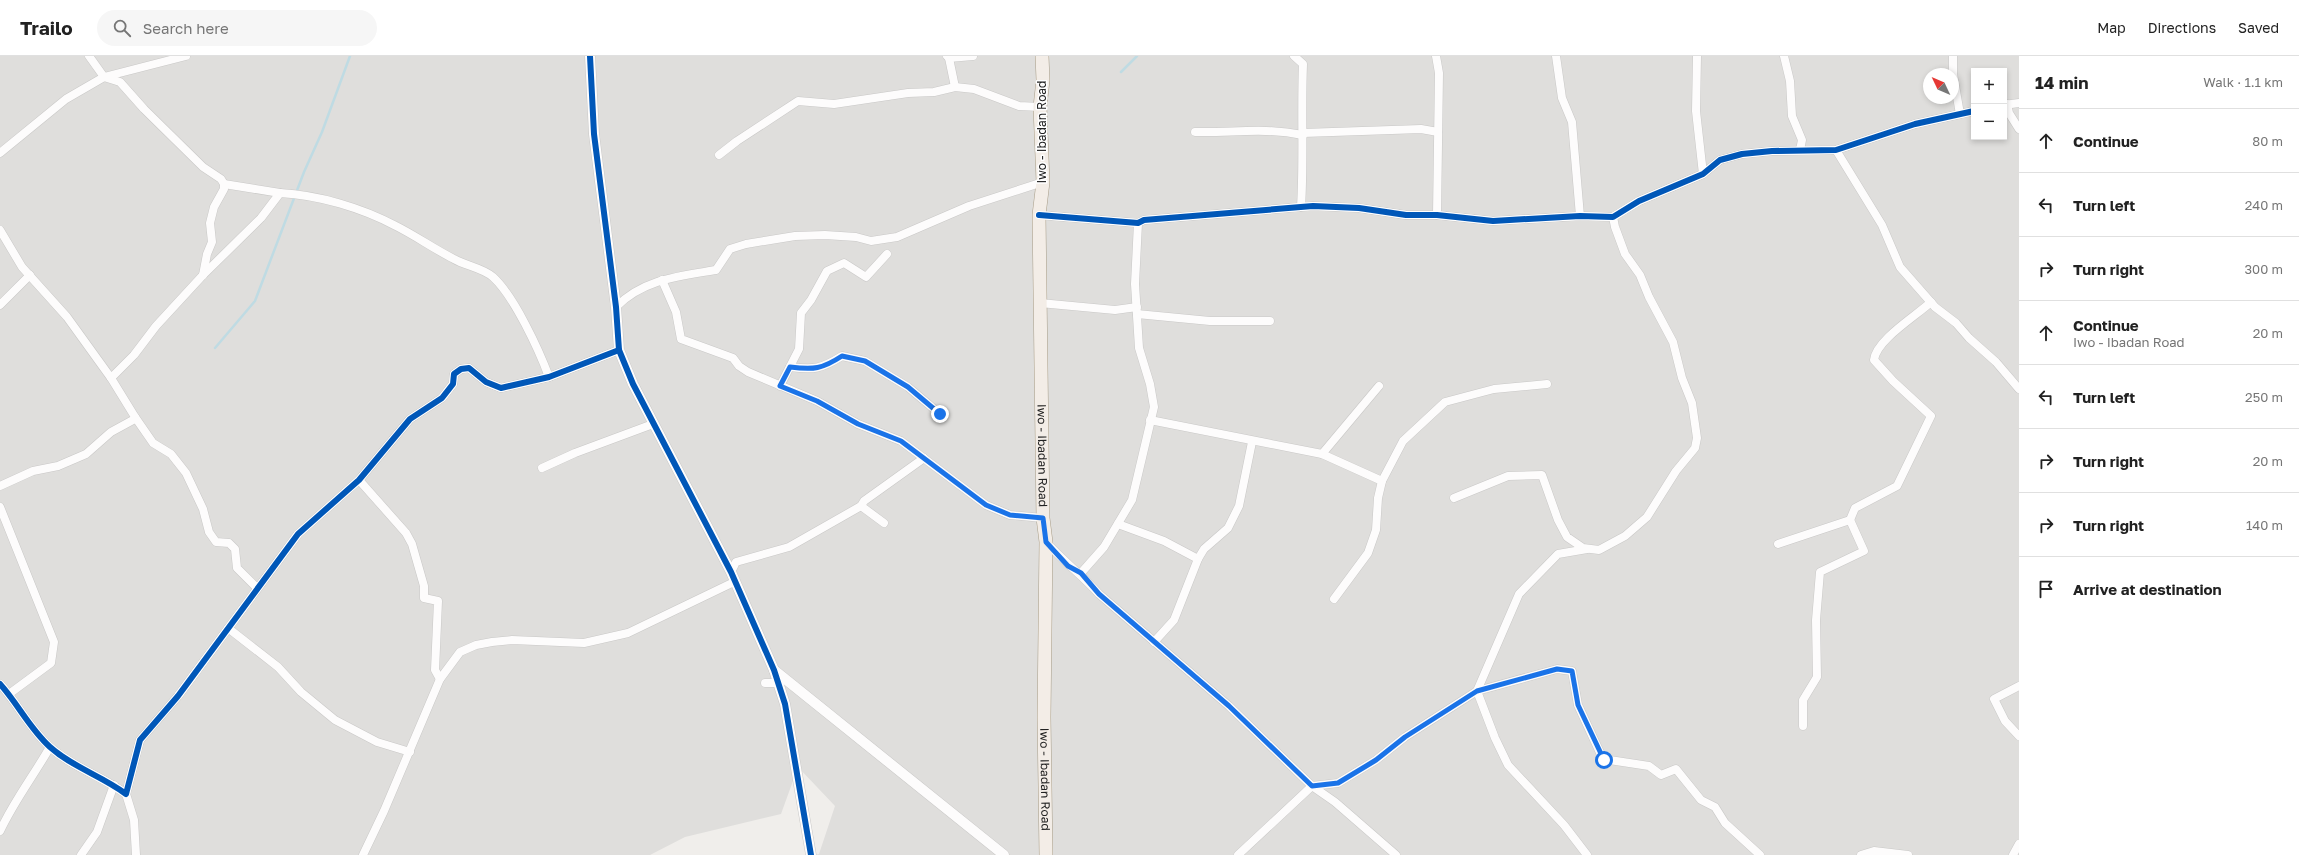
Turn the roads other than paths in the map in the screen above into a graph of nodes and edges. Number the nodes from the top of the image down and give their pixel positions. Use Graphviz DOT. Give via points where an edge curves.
graph roads {
  1 [pos="89,56"];
  2 [pos="186,56"];
  3 [pos="590,56"];
  4 [pos="973,56"];
  5 [pos="1042,56"];
  6 [pos="1294,56"];
  7 [pos="1436,56"];
  8 [pos="1556,56"];
  9 [pos="1697,56"];
  10 [pos="1784,56"];
  11 [pos="1953,56"];
  12 [pos="948,57"];
  13 [pos="104,77"];
  14 [pos="955,87"];
  15 [pos="2019,103"];
  16 [pos="2007,105"];
  17 [pos="1040,108"];
  18 [pos="2007,109"];
  19 [pos="1971,112"];
  20 [pos="1960,114"];
  21 [pos="2019,129"];
  22 [pos="1195,132"];
  23 [pos="1438,132"];
  24 [pos="1303,134"];
  25 [pos="1800,150"];
  26 [pos="1836,150"];
  27 [pos="0,154"];
  28 [pos="719,155"];
  29 [pos="1703,174"];
  30 [pos="1043,182"];
  31 [pos="224,184"];
  32 [pos="280,192"];
  33 [pos="1301,207"];
  34 [pos="1039,215"];
  35 [pos="1437,215"];
  36 [pos="1580,216"];
  37 [pos="1613,217"];
  38 [pos="1138,223"];
  39 [pos="0,230"];
  40 [pos="887,254"];
  41 [pos="30,275"];
  42 [pos="203,275"];
  43 [pos="662,280"];
  44 [pos="1931,302"];
  45 [pos="1040,303"];
  46 [pos="0,305"];
  47 [pos="616,307"];
  48 [pos="1137,311"];
  49 [pos="1270,321"];
  50 [pos="619,350"];
  51 [pos="790,367"];
  52 [pos="549,377"];
  53 [pos="111,378"];
  54 [pos="1547,384"];
  55 [pos="780,386"];
  56 [pos="1379,386"];
  57 [pos="2019,389"];
  58 [pos="940,414"];
  59 [pos="135,417"];
  60 [pos="1150,420"];
  61 [pos="653,424"];
  62 [pos="1252,442"];
  63 [pos="1322,454"];
  64 [pos="924,458"];
  65 [pos="542,468"];
  66 [pos="359,480"];
  67 [pos="1382,481"];
  68 [pos="0,486"];
  69 [pos="1454,498"];
  70 [pos="861,506"];
  71 [pos="0,508"];
  72 [pos="1043,518"];
  73 [pos="1850,520"];
  74 [pos="884,523"];
  75 [pos="1118,524"];
  76 [pos="1046,542"];
  77 [pos="1778,544"];
  78 [pos="1588,549"];
  79 [pos="1198,560"];
  80 [pos="731,572"];
  81 [pos="1081,573"];
  82 [pos="734,582"];
  83 [pos="258,588"];
  84 [pos="1334,599"];
  85 [pos="228,628"];
  86 [pos="1154,642"];
  87 [pos="774,670"];
  88 [pos="440,679"];
  89 [pos="765,683"];
  90 [pos="779,683"];
  91 [pos="0,684"];
  92 [pos="2019,686"];
  93 [pos="1477,691"];
  94 [pos="9,694"];
  95 [pos="1803,726"];
  96 [pos="2019,736"];
  97 [pos="50,747"];
  98 [pos="410,752"];
  99 [pos="114,785"];
  100 [pos="1312,786"];
  101 [pos="126,794"];
  102 [pos="0,831"];
  103 [pos="2019,844"];
  104 [pos="81,855"];
  105 [pos="136,855"];
  106 [pos="363,855"];
  107 [pos="811,855"];
  108 [pos="1004,855"];
  109 [pos="1046,855"];
  110 [pos="1238,855"];
  111 [pos="1396,855"];
  112 [pos="1587,855"];
  113 [pos="1760,855"];
  114 [pos="1862,855"];
  115 [pos="1908,855"];
  116 [pos="2013,855"];
  1 -- 13 [label="street"];
  2 -- 13 [label="street"];
  3 -- 47 [label="street" via="594,134"];
  4 -- 12 [label="street"];
  5 -- 17 [label="main road, Iwo - Ibadan Road"];
  6 -- 24 [label="street" via="1304,64"];
  7 -- 23 [label="street" via="1439,73"];
  8 -- 36 [label="street" via="1562,98 1572,122"];
  9 -- 29 [label="street" via="1696,112"];
  10 -- 25 [label="street" via="1790,81 1792,116 1802,140"];
  11 -- 20 [label="street" via="1953,74"];
  12 -- 14 [label="street"];
  13 -- 27 [label="street" via="66,99"];
  13 -- 31 [label="street" via="120,82 203,167"];
  14 -- 17 [label="street" via="974,89 1019,106"];
  14 -- 28 [label="street" via="934,92 908,93 834,104 798,102"];
  15 -- 16 [label="street"];
  17 -- 30 [label="main road, Iwo - Ibadan Road"];
  18 -- 21 [label="street"];
  19 -- 20 [label="street"];
  20 -- 26 [label="street" via="1915,124"];
  22 -- 24 [label="street" via="1258,129"];
  23 -- 24 [label="street" via="1421,129"];
  23 -- 35 [label="street"];
  24 -- 33 [label="street"];
  25 -- 26 [label="street"];
  25 -- 29 [label="street" via="1742,154 1720,160"];
  26 -- 44 [label="street" via="1882,225 1900,267"];
  29 -- 37 [label="street" via="1639,201"];
  30 -- 34 [label="main road, Iwo - Ibadan Road"];
  30 -- 43 [label="street" via="968,206 897,238 872,241 856,237 795,236 746,244 730,249 716,270 683,274"];
  31 -- 32 [label="street"];
  31 -- 42 [label="street" via="210,223 212,242"];
  32 -- 42 [label="street" via="261,218"];
  32 -- 52 [label="street" via="365,211 456,260 492,276 539,348"];
  33 -- 35 [label="street" via="1359,208"];
  33 -- 38 [label="street" via="1188,215 1144,220"];
  34 -- 38 [label="street"];
  34 -- 45 [label="main road, Iwo - Ibadan Road"];
  35 -- 36 [label="street" via="1493,221"];
  36 -- 37 [label="street"];
  37 -- 78 [label="street" via="1614,227 1625,254 1640,275 1652,304 1673,342 1682,378 1692,403 1697,438 1695,448 1676,471 1647,517 1638,526 1599,550"];
  38 -- 48 [label="street" via="1135,284"];
  39 -- 41 [label="street"];
  40 -- 51 [label="street" via="866,277 844,263 827,270 801,313 798,349"];
  41 -- 46 [label="street"];
  41 -- 53 [label="street" via="67,317"];
  42 -- 53 [label="street"];
  43 -- 47 [label="street" via="626,296"];
  43 -- 55 [label="street" via="676,312 681,339 733,358 748,372"];
  44 -- 57 [label="street" via="1996,362"];
  44 -- 73 [label="street" via="1889,337 1875,353 1874,360 1931,416 1897,486 1855,508"];
  45 -- 48 [label="street"];
  45 -- 72 [label="main road, Iwo - Ibadan Road"];
  47 -- 50 [label="street"];
  48 -- 49 [label="street" via="1210,321"];
  48 -- 60 [label="street" via="1139,348 1154,407"];
  50 -- 52 [label="street"];
  50 -- 61 [label="street" via="632,384"];
  51 -- 55 [label="street"];
  51 -- 58 [label="street" via="811,370 825,366 842,356 865,361 908,387"];
  52 -- 66 [label="street" via="500,388 486,382 470,368 461,369 454,374 453,384 442,398 410,419"];
  53 -- 59 [label="street"];
  54 -- 67 [label="street" via="1494,389 1445,402 1403,441"];
  55 -- 64 [label="street" via="817,401 858,424 901,441"];
  56 -- 63 [label="street"];
  59 -- 68 [label="street" via="111,432 86,454 58,466 33,471"];
  59 -- 83 [label="street" via="153,443 171,454 186,473 203,510 209,532 216,542 229,543 235,549 237,568"];
  60 -- 62 [label="street"];
  60 -- 75 [label="street" via="1132,500"];
  61 -- 65 [label="street"];
  61 -- 80 [label="street"];
  62 -- 63 [label="street"];
  62 -- 79 [label="street" via="1239,506 1228,528 1204,549"];
  63 -- 67 [label="street"];
  64 -- 70 [label="street" via="864,500"];
  64 -- 72 [label="street" via="986,505 1010,515"];
  66 -- 83 [label="street" via="298,534"];
  66 -- 88 [label="street" via="406,533 412,544 424,586 424,598 438,601 435,670"];
  67 -- 84 [label="street" via="1376,530 1368,553"];
  69 -- 78 [label="street" via="1508,476 1542,475 1567,537"];
  70 -- 74 [label="street"];
  70 -- 80 [label="street" via="789,548 736,562"];
  71 -- 94 [label="street" via="54,642 51,663"];
  72 -- 76 [label="main road, Iwo - Ibadan Road"];
  73 -- 77 [label="street"];
  73 -- 95 [label="street" via="1864,551 1820,572 1816,620 1817,677 1803,700"];
  75 -- 79 [label="street" via="1164,541"];
  75 -- 81 [label="street" via="1104,547"];
  76 -- 81 [label="street" via="1068,566"];
  76 -- 109 [label="main road, Iwo - Ibadan Road"];
  78 -- 93 [label="street" via="1558,554 1519,594"];
  79 -- 86 [label="street" via="1174,620"];
  80 -- 82 [label="street"];
  81 -- 86 [label="street" via="1099,594"];
  82 -- 87 [label="street"];
  82 -- 88 [label="street" via="628,633 584,643 512,640 476,645 460,652"];
  83 -- 85 [label="street"];
  85 -- 98 [label="street" via="278,667 301,692 335,720 377,742"];
  85 -- 101 [label="street" via="178,696 140,740"];
  86 -- 100 [label="street" via="1229,706"];
  87 -- 90 [label="street"];
  87 -- 108 [label="street"];
  88 -- 98 [label="street"];
  89 -- 90 [label="street"];
  90 -- 107 [label="street" via="786,704"];
  91 -- 94 [label="street"];
  92 -- 96 [label="street" via="1994,700 2004,721"];
  93 -- 100 [label="street" via="1338,783"];
  93 -- 112 [label="street" via="1508,765 1564,825"];
  93 -- 113 [label="street" via="1557,669 1572,671 1578,705 1604,760 1649,766 1661,775 1676,770 1701,800 1715,807 1725,823"];
  94 -- 97 [label="street"];
  97 -- 99 [label="street" via="81,769"];
  97 -- 102 [label="street" via="12,806"];
  98 -- 106 [label="street"];
  99 -- 101 [label="street"];
  99 -- 104 [label="street" via="97,832"];
  100 -- 110 [label="street"];
  100 -- 111 [label="street" via="1335,802"];
  101 -- 105 [label="street" via="134,820"];
  103 -- 116 [label="street"];
  114 -- 115 [label="street" via="1874,851"];
}
